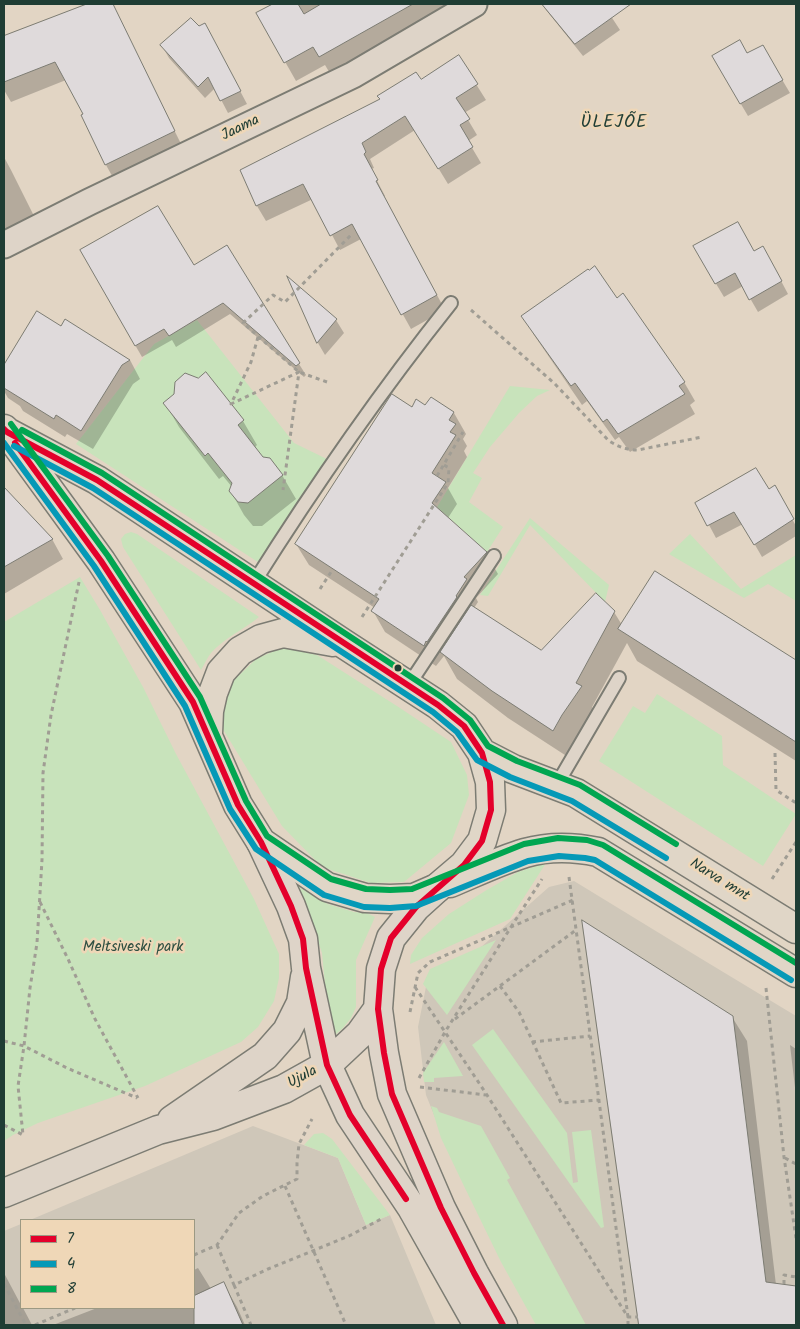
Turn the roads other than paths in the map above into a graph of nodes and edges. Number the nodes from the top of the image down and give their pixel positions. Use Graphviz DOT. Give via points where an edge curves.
graph roads {
  1 [pos="474,4"];
  2 [pos="4,246"];
  3 [pos="452,302"];
  4 [pos="5,430"];
  5 [pos="494,556"];
  6 [pos="253,584"];
  7 [pos="344,644"];
  8 [pos="619,678"];
  9 [pos="408,686"];
  10 [pos="208,737"];
  11 [pos="482,753"];
  12 [pos="556,786"];
  13 [pos="261,842"];
  14 [pos="437,888"];
  15 [pos="796,929"];
  16 [pos="306,968"];
  17 [pos="796,973"];
  18 [pos="378,1009"];
  19 [pos="327,1065"];
  20 [pos="158,1130"];
  21 [pos="4,1193"];
  22 [pos="478,1325"];
  23 [pos="503,1325"];
  1 -- 2 [label="street, Jaama" via="353,75"];
  3 -- 6 [label="lane" via="333,462"];
  4 -- 6 [label="highway" via="97,480"];
  4 -- 10 [label="highway" via="101,561 193,702"];
  5 -- 9 [label="lane"];
  6 -- 7 [label="highway"];
  7 -- 9 [label="highway"];
  7 -- 10 [label="highway" via="283,633 261,638 240,651 220,672 209,711"];
  8 -- 12 [label="lane"];
  9 -- 11 [label="highway" via="464,726"];
  10 -- 13 [label="highway" via="238,805"];
  11 -- 12 [label="highway, Narva mnt"];
  11 -- 14 [label="highway" via="490,782 490,810 482,841 464,865"];
  12 -- 15 [label="highway, Narva mnt" via="576,793"];
  13 -- 14 [label="highway" via="327,887 366,898 414,898"];
  13 -- 16 [label="main road" via="300,930"];
  14 -- 17 [label="highway" via="526,853 558,847 592,850"];
  14 -- 18 [label="main road" via="416,907 391,938 381,969"];
  16 -- 19 [label="main road"];
  16 -- 20 [label="main road, Ujula" via="301,1003 287,1031 265,1056"];
  18 -- 19 [label="main road, Ujula" via="360,1034"];
  18 -- 23 [label="main road" via="392,1094 441,1208"];
  19 -- 20 [label="main road, Ujula" via="284,1088 213,1116"];
  19 -- 22 [label="main road" via="350,1115 412,1208"];
  20 -- 21 [label="main road, Ujula"];
}
